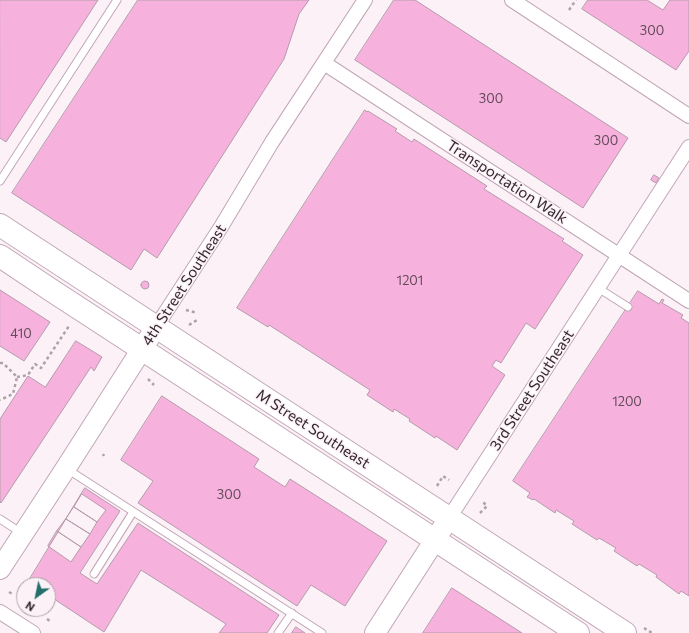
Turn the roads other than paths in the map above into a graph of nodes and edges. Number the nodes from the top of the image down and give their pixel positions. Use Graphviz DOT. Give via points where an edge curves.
graph roads {
  1 [pos="117,0"];
  2 [pos="365,0"];
  3 [pos="512,0"];
  4 [pos="324,63"];
  5 [pos="689,116"];
  6 [pos="689,147"];
  7 [pos="0,181"];
  8 [pos="0,225"];
  9 [pos="619,255"];
  10 [pos="0,256"];
  11 [pos="598,288"];
  12 [pos="689,301"];
  13 [pos="628,307"];
  14 [pos="156,327"];
  15 [pos="142,350"];
  16 [pos="66,468"];
  17 [pos="133,512"];
  18 [pos="449,518"];
  19 [pos="0,519"];
  20 [pos="23,534"];
  21 [pos="435,540"];
  22 [pos="0,569"];
  23 [pos="94,574"];
  24 [pos="0,612"];
  25 [pos="292,613"];
  26 [pos="32,633"];
  27 [pos="278,633"];
  28 [pos="322,633"];
  29 [pos="375,633"];
  30 [pos="578,633"];
  31 [pos="625,633"];
  1 -- 7 [label="lane"];
  2 -- 4 [label="street, 4th Street Southeast"];
  3 -- 5 [label="street"];
  4 -- 9 [label="street, Transportation Walk"];
  4 -- 14 [label="street, 4th Street Southeast"];
  6 -- 9 [label="street, 3rd Street Southeast"];
  8 -- 14 [label="main road, M Street Southeast"];
  9 -- 11 [label="street, 3rd Street Southeast"];
  9 -- 12 [label="street, Transportation Walk"];
  10 -- 15 [label="main road, M Street Southeast"];
  11 -- 13 [label="lane"];
  11 -- 18 [label="street, 3rd Street Southeast"];
  14 -- 15 [label="street, 4th Street Southeast"];
  14 -- 18 [label="main road, M Street Southeast"];
  15 -- 16 [label="street, 4th Street Southeast"];
  15 -- 21 [label="main road, M Street Southeast"];
  16 -- 17 [label="lane"];
  16 -- 20 [label="street, 4th Street Southeast"];
  17 -- 23 [label="lane"];
  17 -- 25 [label="lane"];
  18 -- 21 [label="street, 3rd Street Southeast"];
  18 -- 31 [label="main road, M Street Southeast"];
  19 -- 20 [label="lane"];
  20 -- 22 [label="street, 4th Street Southeast"];
  21 -- 29 [label="street, 3rd Street Southeast"];
  21 -- 30 [label="main road, M Street Southeast"];
  24 -- 26 [label="street"];
  25 -- 27 [label="lane"];
  25 -- 28 [label="lane"];
}
